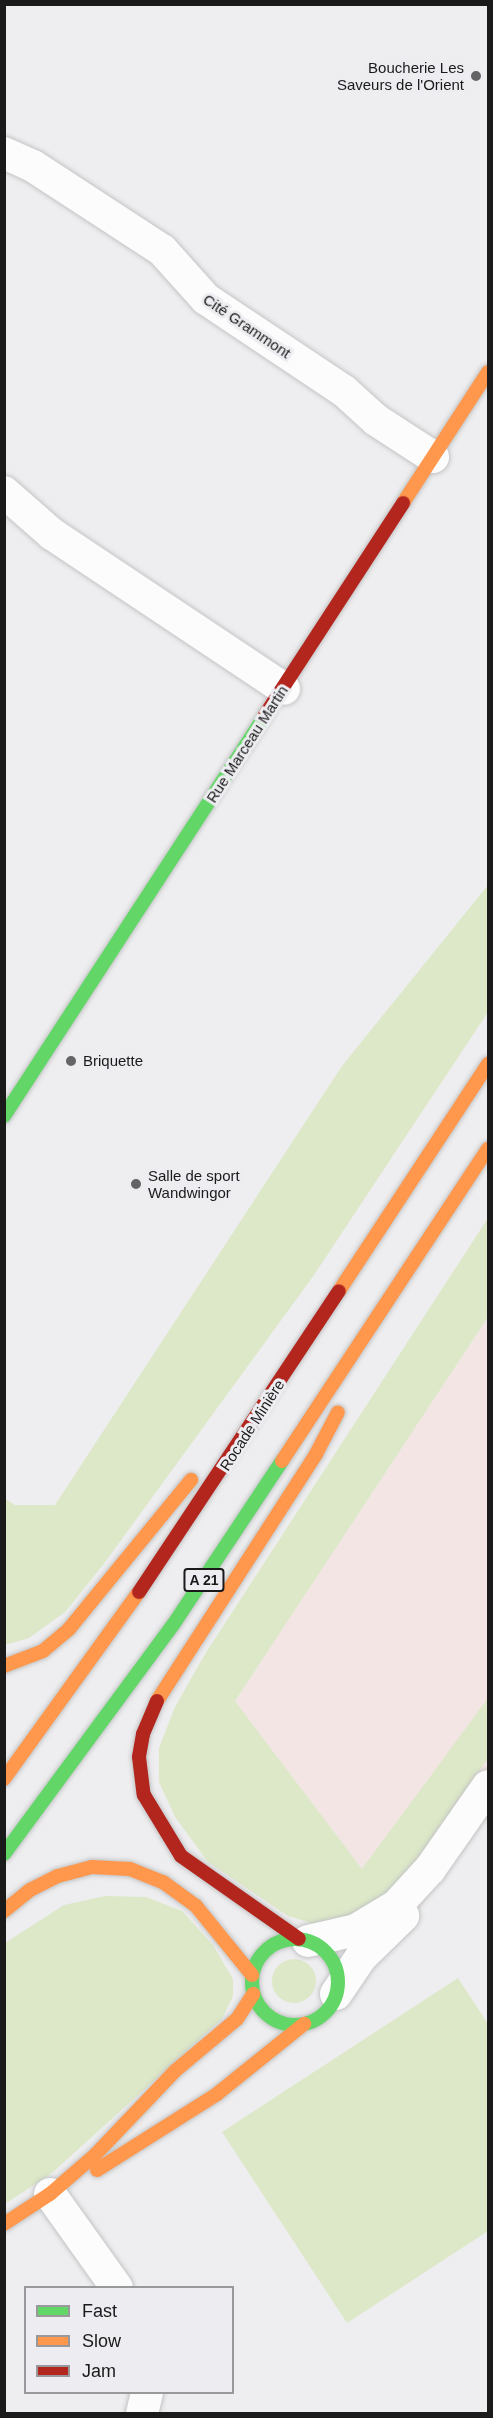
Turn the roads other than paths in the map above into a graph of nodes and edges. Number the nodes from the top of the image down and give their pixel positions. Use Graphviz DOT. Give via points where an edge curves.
graph roads {
  1 [pos="4,153"];
  2 [pos="489,372"];
  3 [pos="433,457"];
  4 [pos="4,492"];
  5 [pos="284,688"];
  6 [pos="489,1064"];
  7 [pos="4,1116"];
  8 [pos="489,1149"];
  9 [pos="350,1276"];
  10 [pos="392,1296"];
  11 [pos="353,1382"];
  12 [pos="343,1404"];
  13 [pos="218,1446"];
  14 [pos="203,1465"];
  15 [pos="4,1666"];
  16 [pos="4,1779"];
  17 [pos="489,1786"];
  18 [pos="4,1854"];
  19 [pos="430,1869"];
  20 [pos="4,1911"];
  21 [pos="304,1940"];
  22 [pos="252,1976"];
  23 [pos="253,1994"];
  24 [pos="336,1994"];
  25 [pos="304,2024"];
  26 [pos="50,2194"];
  27 [pos="4,2224"];
  28 [pos="116,2286"];
  29 [pos="147,2394"];
  30 [pos="142,2414"];
  1 -- 3 [label="street, Cité Grammont" via="27,162 162,250 206,299 345,391 367,412"];
  2 -- 3 [label="main road, Rue Marceau Martin"];
  3 -- 5 [label="main road, Rue Marceau Martin"];
  4 -- 5 [label="street" via="52,534"];
  5 -- 7 [label="main road, Rue Marceau Martin"];
  6 -- 9 [label="main road, Rocade Minière"];
  8 -- 10 [label="main road, A 21"];
  9 -- 13 [label="main road"];
  9 -- 16 [label="main road, Rocade Minière" via="165,1555"];
  10 -- 11 [label="main road"];
  10 -- 18 [label="main road, A 21" via="141,1672"];
  12 -- 21 [label="main road" via="316,1454 165,1684 143,1734 139,1757 144,1795 181,1856 267,1920"];
  14 -- 15 [label="main road" via="69,1629 43,1652"];
  17 -- 19 [label="street"];
  19 -- 21 [label="street" via="396,1905 368,1924 329,1938"];
  19 -- 24 [label="street" via="407,1911 361,1958"];
  20 -- 22 [label="main road" via="30,1890 58,1876 92,1868 130,1869 163,1882 196,1906"];
  21 -- 22 [label="main road" via="279,1941 268,1948 259,1957"];
  21 -- 24 [label="main road" via="333,1962"];
  22 -- 23 [label="main road"];
  23 -- 25 [label="main road" via="269,2017 283,2024"];
  23 -- 26 [label="main road" via="237,2019 175,2071 113,2138"];
  24 -- 25 [label="main road" via="322,2015"];
  25 -- 26 [label="main road" via="175,2122"];
  26 -- 27 [label="main road"];
  26 -- 28 [label="street"];
  29 -- 30 [label="street"];
}
